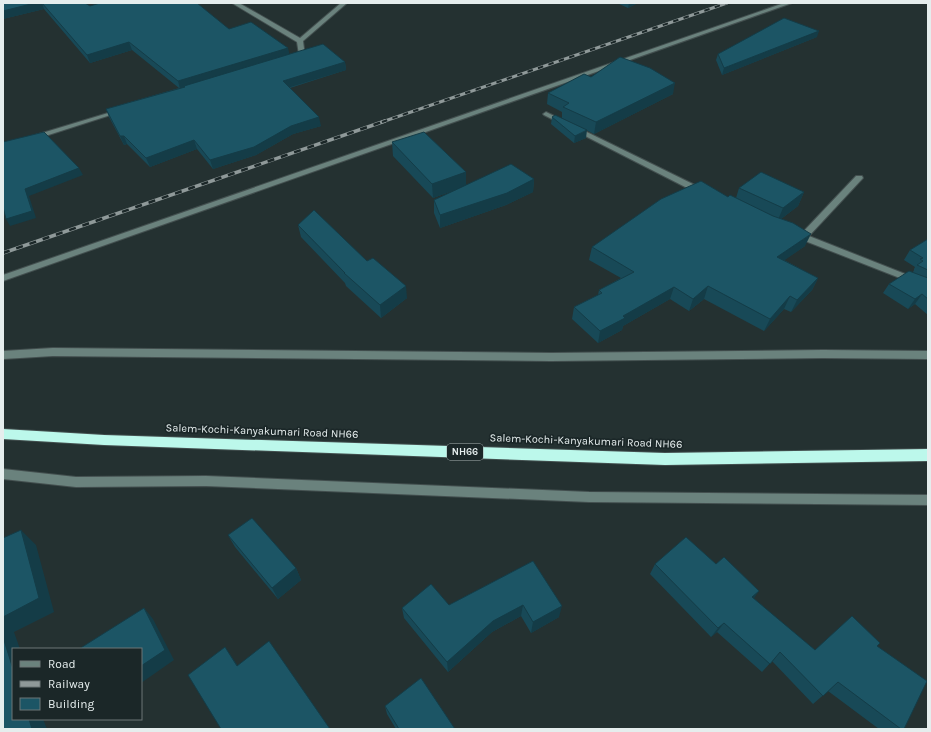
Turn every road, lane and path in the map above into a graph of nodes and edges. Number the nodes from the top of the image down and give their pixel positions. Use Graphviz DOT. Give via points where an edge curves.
graph roads {
  1 [pos="235,3"];
  2 [pos="344,3"];
  3 [pos="789,3"];
  4 [pos="300,41"];
  5 [pos="288,60"];
  6 [pos="124,109"];
  7 [pos="546,114"];
  8 [pos="26,139"];
  9 [pos="859,178"];
  10 [pos="707,194"];
  11 [pos="790,232"];
  12 [pos="803,237"];
  13 [pos="3,278"];
  14 [pos="928,286"];
  15 [pos="3,355"];
  16 [pos="928,355"];
  17 [pos="3,434"];
  18 [pos="928,455"];
  19 [pos="3,474"];
  20 [pos="928,500"];
  1 -- 4 [label="street"];
  2 -- 4 [label="street"];
  3 -- 13 [label="street"];
  4 -- 5 [label="street" via="302,56"];
  6 -- 8 [label="street"];
  7 -- 10 [label="street"];
  9 -- 12 [label="street"];
  11 -- 12 [label="street"];
  12 -- 14 [label="street"];
  15 -- 16 [label="street" via="53,352 551,357"];
  17 -- 18 [label="highway, Salem-Kochi-Kanyakumari Road NH66 / NH66" via="112,440 665,458"];
  19 -- 20 [label="street" via="76,482 206,481 589,497"];
}
